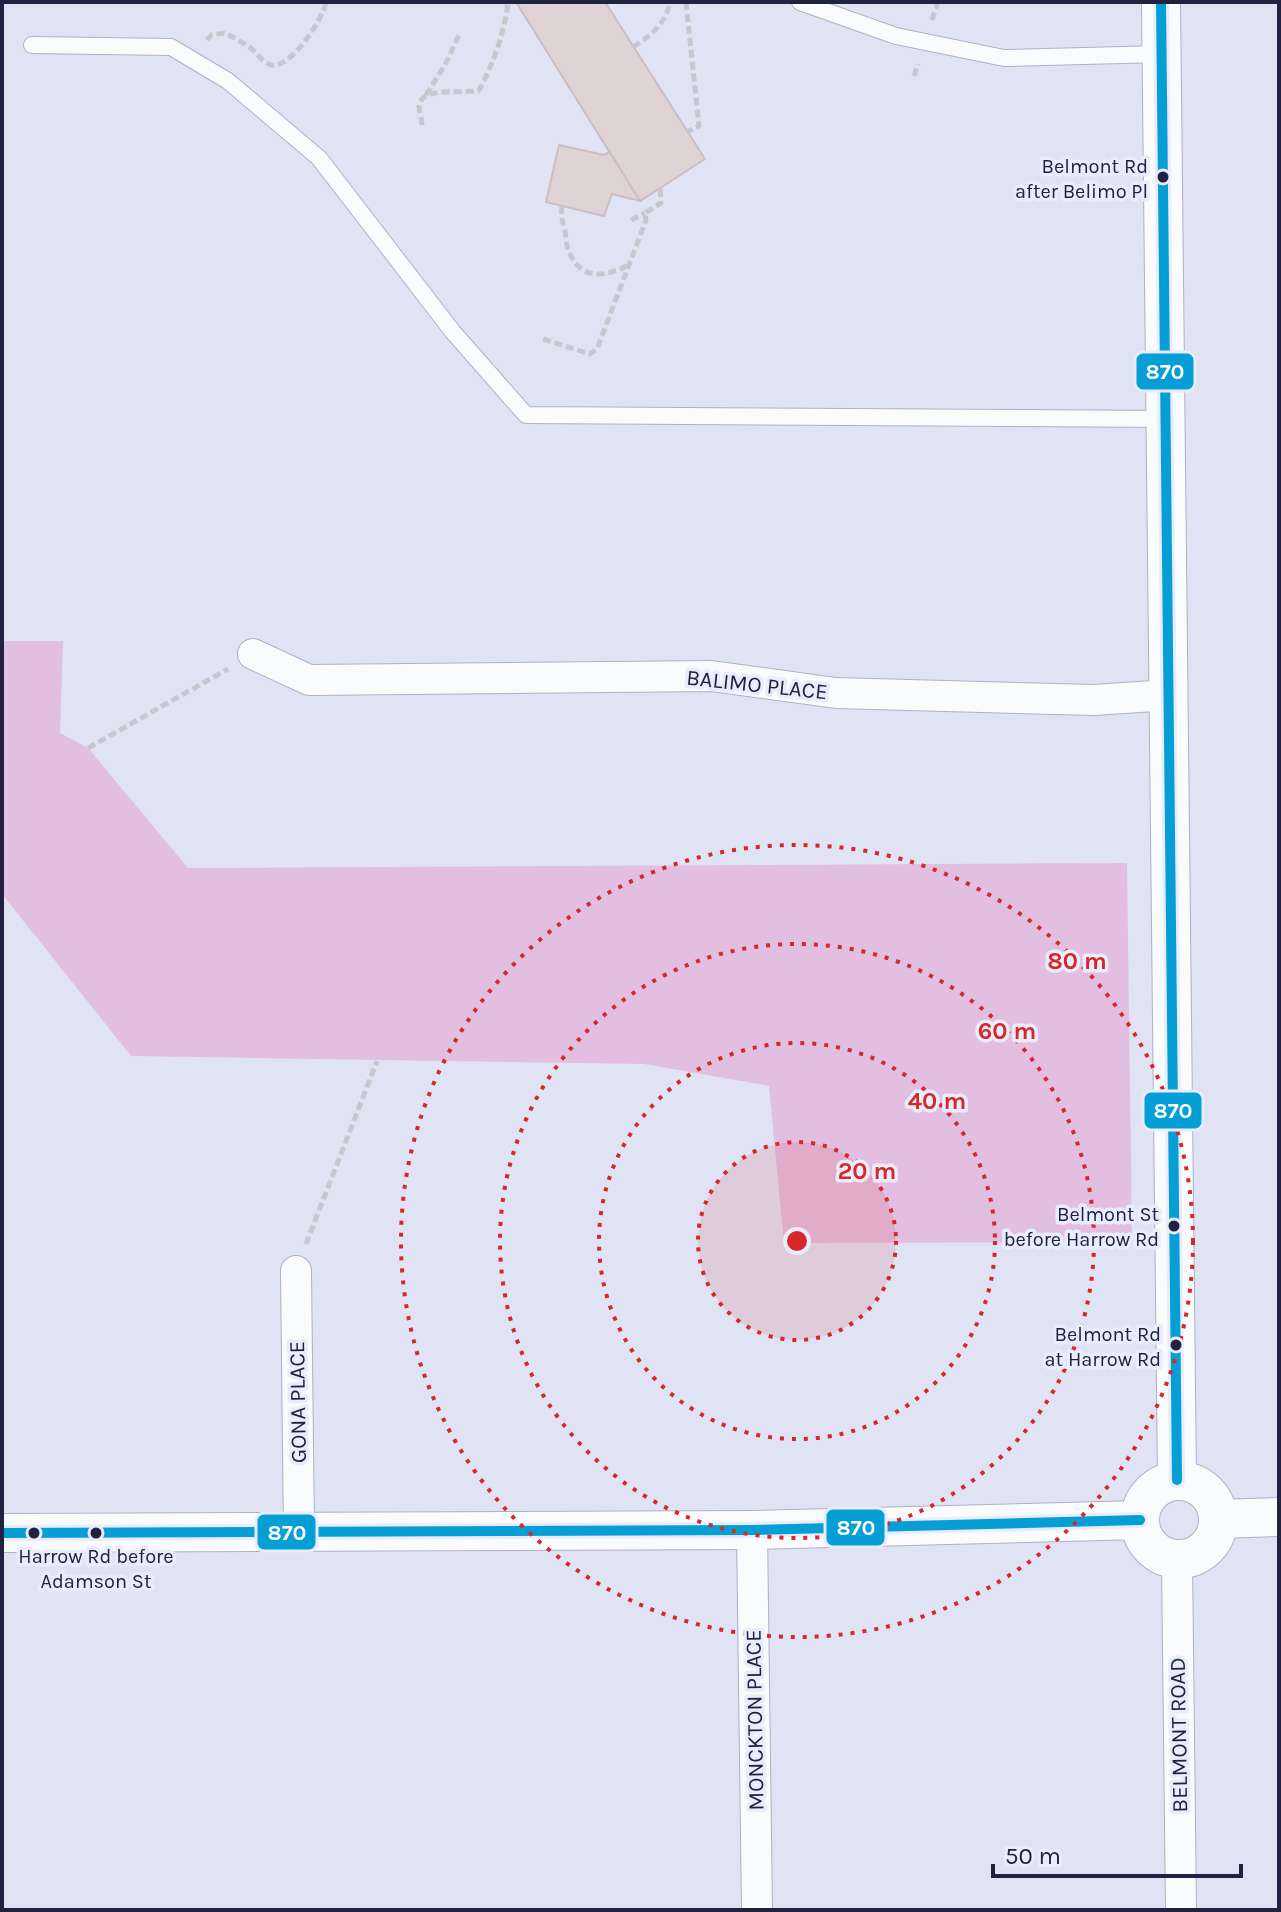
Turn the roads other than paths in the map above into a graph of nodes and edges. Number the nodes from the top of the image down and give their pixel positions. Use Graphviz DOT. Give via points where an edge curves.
graph roads {
  1 [pos="800,2"];
  2 [pos="1161,2"];
  3 [pos="32,45"];
  4 [pos="1162,54"];
  5 [pos="1167,419"];
  6 [pos="253,654"];
  7 [pos="1169,695"];
  8 [pos="296,1271"];
  9 [pos="1177,1480"];
  10 [pos="1279,1517"];
  11 [pos="1218,1519"];
  12 [pos="1140,1520"];
  13 [pos="752,1530"];
  14 [pos="2,1533"];
  15 [pos="299,1533"];
  16 [pos="1177,1560"];
  17 [pos="757,1910"];
  18 [pos="1181,1910"];
  1 -- 4 [label="lane" via="896,36 1004,58"];
  2 -- 4 [label="street"];
  3 -- 5 [label="lane" via="171,47 228,81 319,158 453,332 526,415"];
  4 -- 5 [label="street"];
  5 -- 7 [label="street"];
  6 -- 7 [label="street, BALIMO PLACE" via="309,680 711,676 836,693 1094,700"];
  7 -- 9 [label="street"];
  8 -- 15 [label="street, GONA PLACE"];
  9 -- 11 [label="street" via="1207,1492"];
  9 -- 12 [label="street" via="1148,1495"];
  10 -- 11 [label="street"];
  11 -- 16 [label="street" via="1216,1534 1205,1549"];
  12 -- 13 [label="street"];
  12 -- 16 [label="street" via="1153,1550"];
  13 -- 15 [label="street"];
  13 -- 17 [label="street, MONCKTON PLACE"];
  14 -- 15 [label="street"];
  16 -- 18 [label="street, BELMONT ROAD"];
}
